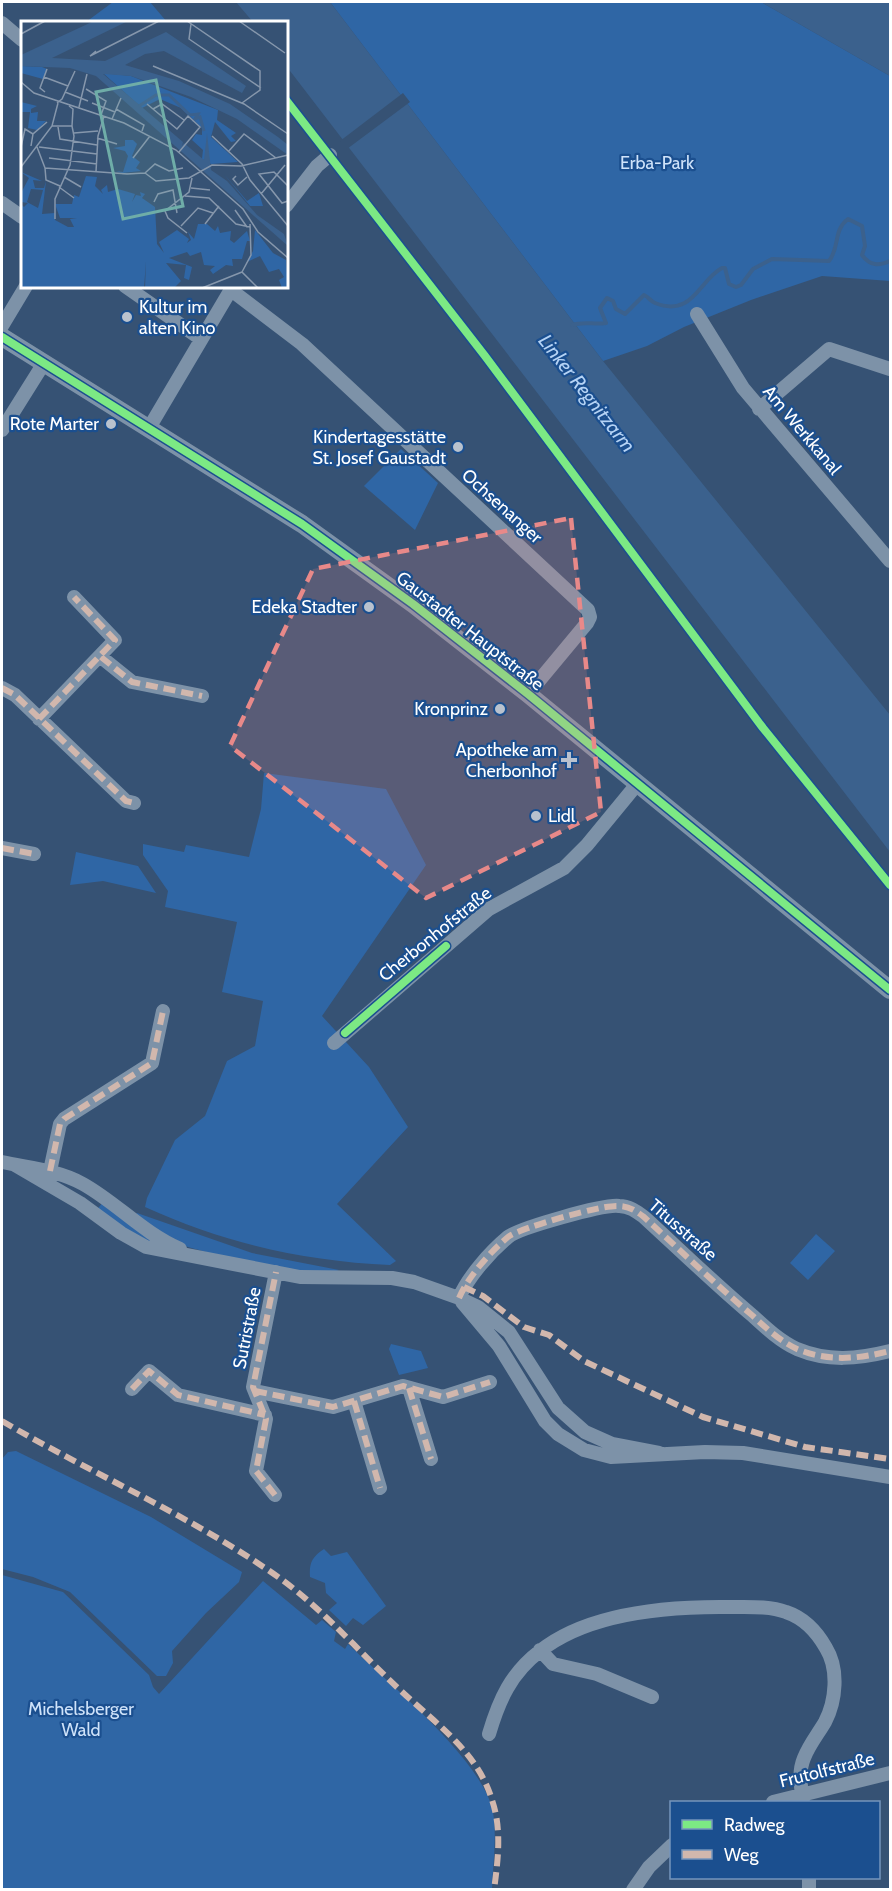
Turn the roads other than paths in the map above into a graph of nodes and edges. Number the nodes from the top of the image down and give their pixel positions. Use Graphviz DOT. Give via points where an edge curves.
graph roads {
  1 [pos="2,23"];
  2 [pos="21,39"];
  3 [pos="330,155"];
  4 [pos="2,203"];
  5 [pos="288,203"];
  6 [pos="21,216"];
  7 [pos="25,288"];
  8 [pos="128,288"];
  9 [pos="232,288"];
  10 [pos="697,314"];
  11 [pos="2,326"];
  12 [pos="2,337"];
  13 [pos="201,339"];
  14 [pos="44,363"];
  15 [pos="891,369"];
  16 [pos="759,409"];
  17 [pos="149,428"];
  18 [pos="2,430"];
  19 [pos="891,561"];
  20 [pos="74,597"];
  21 [pos="101,657"];
  22 [pos="2,688"];
  23 [pos="528,694"];
  24 [pos="202,696"];
  25 [pos="39,719"];
  26 [pos="638,783"];
  27 [pos="134,803"];
  28 [pos="2,848"];
  29 [pos="34,854"];
  30 [pos="891,990"];
  31 [pos="163,1011"];
  32 [pos="334,1043"];
  33 [pos="8,1163"];
  34 [pos="50,1171"];
  35 [pos="202,1258"];
  36 [pos="276,1272"];
  37 [pos="459,1298"];
  38 [pos="891,1350"];
  39 [pos="490,1382"];
  40 [pos="409,1388"];
  41 [pos="132,1389"];
  42 [pos="255,1391"];
  43 [pos="354,1401"];
  44 [pos="265,1415"];
  45 [pos="431,1459"];
  46 [pos="891,1477"];
  47 [pos="380,1488"];
  48 [pos="275,1495"];
  49 [pos="540,1650"];
  50 [pos="652,1697"];
  51 [pos="489,1734"];
  52 [pos="891,1773"];
  53 [pos="803,1799"];
  54 [pos="788,1801"];
  55 [pos="670,1847"];
  56 [pos="633,1890"];
  1 -- 2 [label="street"];
  3 -- 5 [label="street"];
  4 -- 6 [label="street"];
  7 -- 11 [label="street"];
  8 -- 13 [label="street"];
  9 -- 13 [label="street"];
  9 -- 23 [label="street, Ochsenanger" via="302,344 588,610 587,623"];
  10 -- 16 [label="street, Am Werkkanal"];
  12 -- 14 [label="street, Gaustadter Hauptstraße"];
  13 -- 17 [label="street"];
  14 -- 17 [label="street, Gaustadter Hauptstraße"];
  14 -- 18 [label="street"];
  15 -- 16 [label="street" via="829,349"];
  16 -- 19 [label="street, Am Werkkanal"];
  17 -- 23 [label="street, Gaustadter Hauptstraße" via="350,558"];
  20 -- 21 [label="street" via="115,640"];
  21 -- 24 [label="street" via="132,682"];
  21 -- 25 [label="street"];
  22 -- 25 [label="street"];
  23 -- 26 [label="street, Gaustadter Hauptstraße"];
  25 -- 27 [label="street" via="126,801"];
  26 -- 30 [label="street, Gaustadter Hauptstraße"];
  26 -- 32 [label="street, Cherbonhofstraße" via="564,868 489,909"];
  28 -- 29 [label="street"];
  31 -- 34 [label="street" via="152,1063 64,1119"];
  33 -- 34 [label="street"];
  33 -- 35 [label="street" via="80,1203 140,1244"];
  34 -- 35 [label="street" via="80,1182 158,1239"];
  35 -- 36 [label="street"];
  36 -- 37 [label="street" via="321,1279 392,1278"];
  36 -- 42 [label="street, Sutristraße"];
  37 -- 38 [label="street, Titusstraße" via="464,1287 509,1236 601,1207 619,1206 644,1217 740,1305 796,1348 816,1355 854,1359"];
  37 -- 46 [label="street" via="478,1307 509,1332 558,1408 576,1425 612,1444 659,1453 774,1456"];
  39 -- 40 [label="street, Sutristraße" via="443,1397"];
  40 -- 43 [label="street, Sutristraße" via="403,1386"];
  40 -- 45 [label="street"];
  41 -- 44 [label="street" via="148,1371 178,1395"];
  42 -- 43 [label="street, Sutristraße" via="333,1407"];
  42 -- 44 [label="street, Sutristraße"];
  43 -- 47 [label="street"];
  44 -- 48 [label="street" via="256,1471"];
  49 -- 50 [label="street" via="553,1664 597,1674"];
  49 -- 51 [label="street" via="506,1688"];
  49 -- 53 [label="street" via="586,1627 669,1609 744,1607 776,1609 796,1616 811,1627 827,1649 834,1677 831,1707 804,1758 800,1783"];
  52 -- 53 [label="street, Frutolfstraße"];
  53 -- 54 [label="street, Frutolfstraße"];
  55 -- 56 [label="street"];
}
